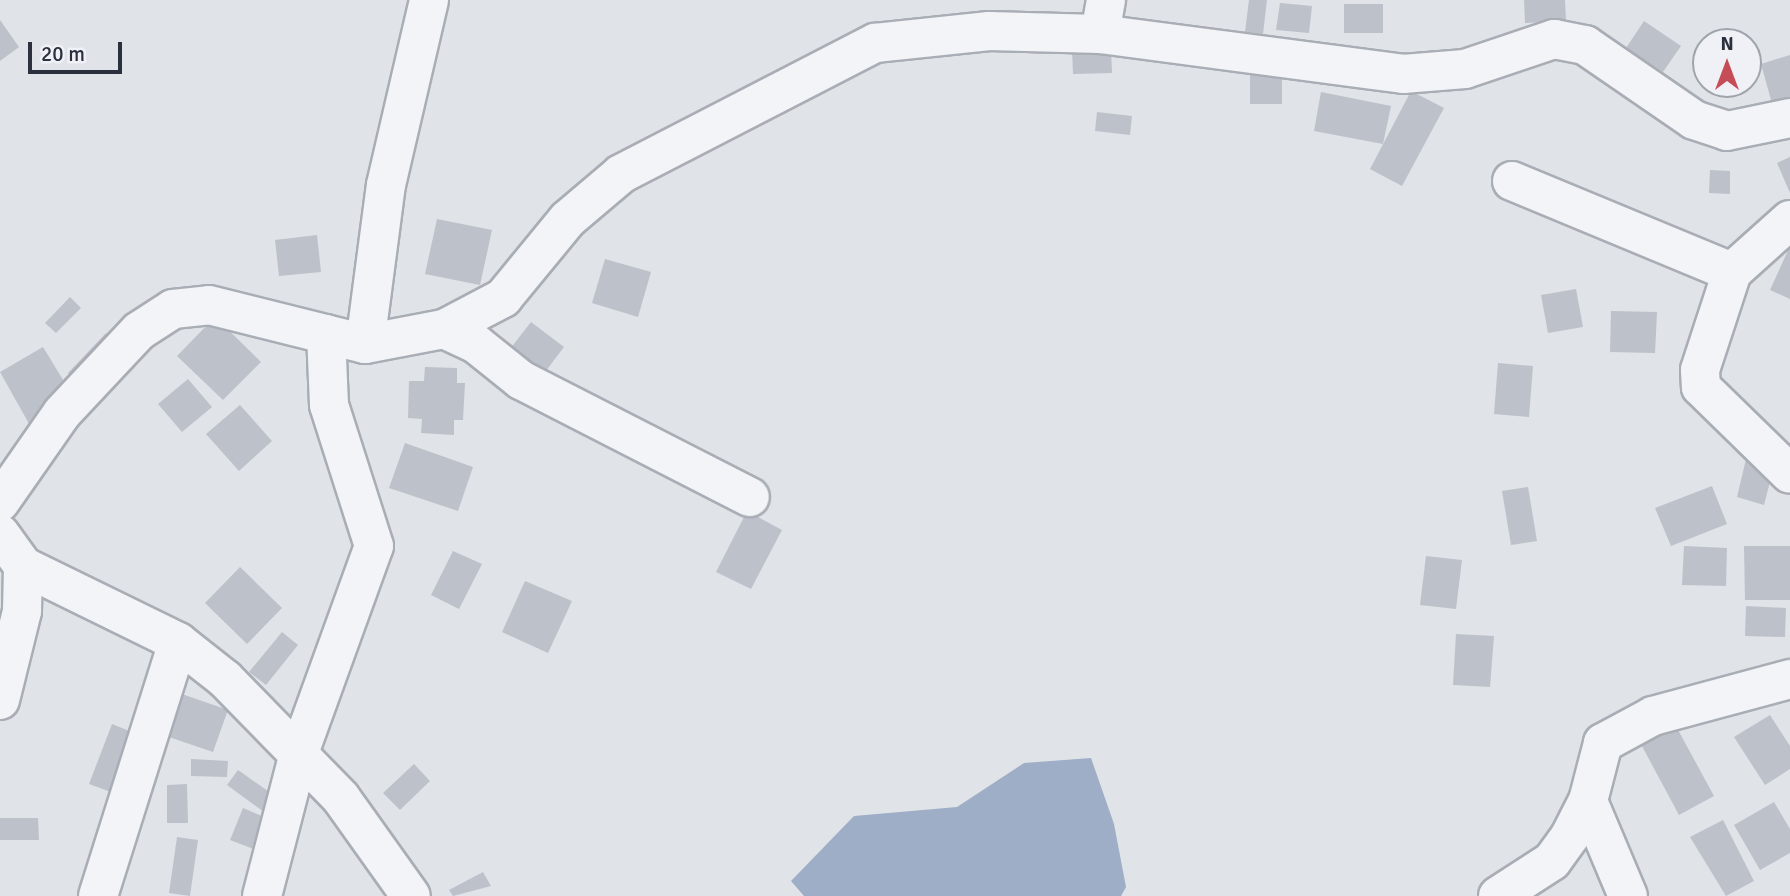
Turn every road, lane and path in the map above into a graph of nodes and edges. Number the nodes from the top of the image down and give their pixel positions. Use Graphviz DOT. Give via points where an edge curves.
graph roads {
  1 [pos="429,0"];
  2 [pos="1103,17"];
  3 [pos="1790,118"];
  4 [pos="1513,181"];
  5 [pos="1790,220"];
  6 [pos="1732,272"];
  7 [pos="444,329"];
  8 [pos="326,334"];
  9 [pos="365,344"];
  10 [pos="1790,474"];
  11 [pos="750,497"];
  12 [pos="0,502"];
  13 [pos="0,534"];
  14 [pos="23,566"];
  15 [pos="177,642"];
  16 [pos="1790,679"];
  17 [pos="0,700"];
  18 [pos="299,753"];
  19 [pos="1588,800"];
  20 [pos="98,896"];
  21 [pos="262,896"];
  22 [pos="411,896"];
  23 [pos="1498,896"];
  24 [pos="1628,896"];
  1 -- 9 [label="street" via="386,185"];
  2 -- 3 [label="street" via="1403,74 1465,69 1554,39 1585,45 1694,120 1727,131"];
  2 -- 7 [label="street" via="875,43 621,174 568,219 503,298"];
  4 -- 6 [label="street"];
  5 -- 6 [label="street"];
  6 -- 10 [label="street" via="1700,370 1702,387"];
  7 -- 9 [label="street"];
  7 -- 11 [label="street" via="546,394"];
  8 -- 9 [label="street"];
  8 -- 12 [label="street" via="209,305 173,309 139,331 62,414"];
  8 -- 18 [label="street" via="329,405 374,547"];
  13 -- 14 [label="street"];
  14 -- 15 [label="street"];
  14 -- 17 [label="street" via="22,611"];
  15 -- 18 [label="street" via="264,714"];
  15 -- 20 [label="street"];
  16 -- 19 [label="street" via="1628,724 1603,743"];
  18 -- 21 [label="street"];
  18 -- 22 [label="street" via="376,840"];
  19 -- 23 [label="street" via="1552,861"];
  19 -- 24 [label="street"];
}
